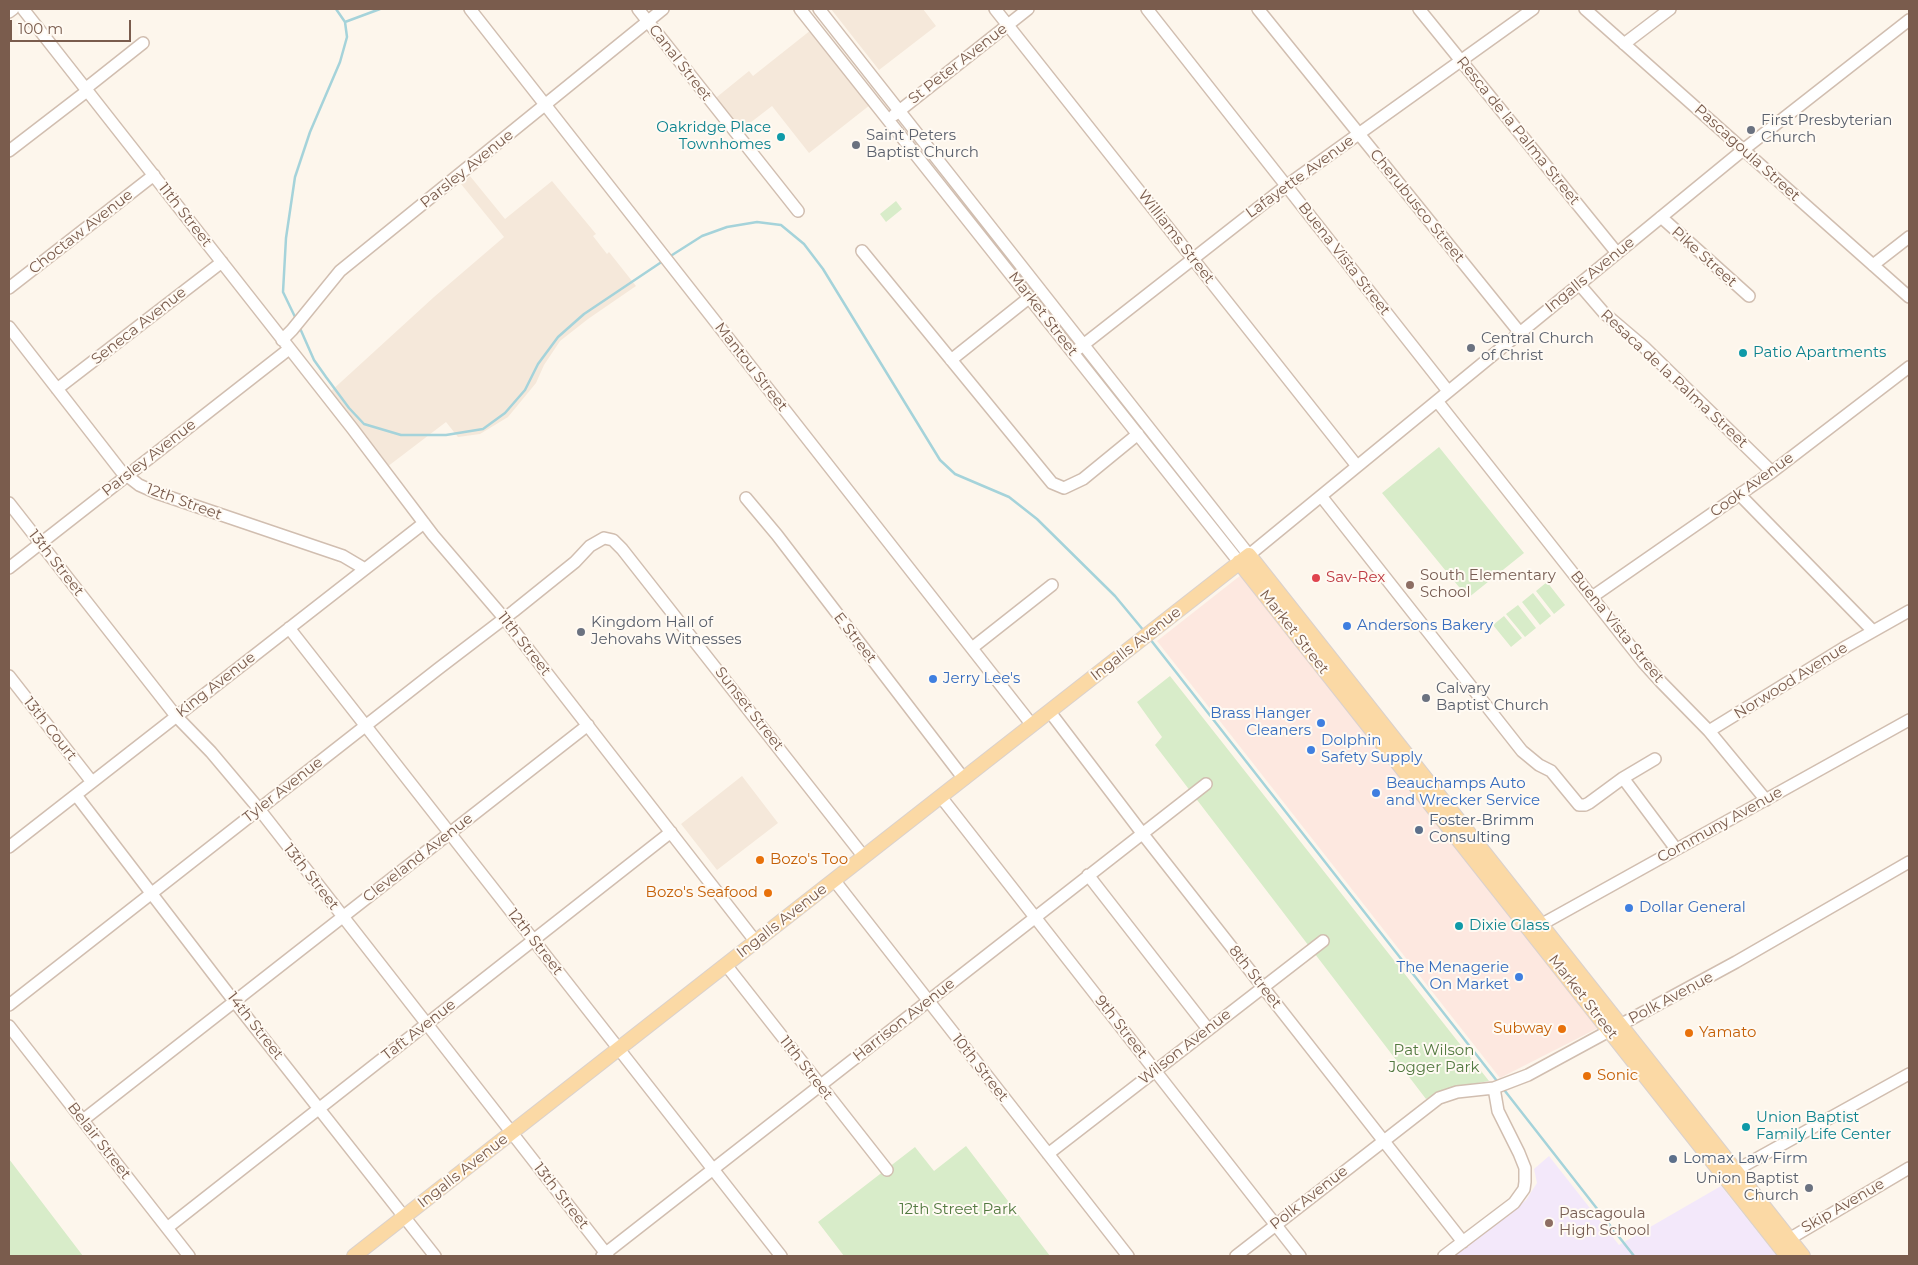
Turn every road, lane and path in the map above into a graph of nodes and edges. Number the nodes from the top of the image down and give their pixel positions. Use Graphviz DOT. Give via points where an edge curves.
graph roads {
  1 [pos="13,9"];
  2 [pos="23,9"];
  3 [pos="470,9"];
  4 [pos="638,9"];
  5 [pos="663,9"];
  6 [pos="800,9"];
  7 [pos="819,9"];
  8 [pos="995,9"];
  9 [pos="1028,9"];
  10 [pos="1147,9"];
  11 [pos="1258,9"];
  12 [pos="1419,9"];
  13 [pos="1533,9"];
  14 [pos="1584,9"];
  15 [pos="1670,9"];
  16 [pos="9,12"];
  17 [pos="1909,20"];
  18 [pos="648,21"];
  19 [pos="1008,24"];
  20 [pos="1624,44"];
  21 [pos="140,46"];
  22 [pos="1462,61"];
  23 [pos="86,90"];
  24 [pos="545,105"];
  25 [pos="899,111"];
  26 [pos="889,119"];
  27 [pos="1359,133"];
  28 [pos="1743,150"];
  29 [pos="9,151"];
  30 [pos="154,175"];
  31 [pos="1286,186"];
  32 [pos="798,211"];
  33 [pos="1660,217"];
  34 [pos="1909,237"];
  35 [pos="862,251"];
  36 [pos="1617,253"];
  37 [pos="1193,259"];
  38 [pos="222,262"];
  39 [pos="1873,265"];
  40 [pos="1579,284"];
  41 [pos="9,288"];
  42 [pos="1749,296"];
  43 [pos="1030,297"];
  44 [pos="1909,297"];
  45 [pos="9,327"];
  46 [pos="1520,333"];
  47 [pos="286,344"];
  48 [pos="1083,344"];
  49 [pos="1073,352"];
  50 [pos="951,360"];
  51 [pos="1909,367"];
  52 [pos="57,389"];
  53 [pos="1448,392"];
  54 [pos="1437,401"];
  55 [pos="1138,434"];
  56 [pos="1357,466"];
  57 [pos="1772,472"];
  58 [pos="126,476"];
  59 [pos="1740,495"];
  60 [pos="1321,496"];
  61 [pos="746,498"];
  62 [pos="9,503"];
  63 [pos="424,523"];
  64 [pos="40,543"];
  65 [pos="1244,558"];
  66 [pos="9,568"];
  67 [pos="366,569"];
  68 [pos="558,576"];
  69 [pos="1052,585"];
  70 [pos="1592,597"];
  71 [pos="1909,611"];
  72 [pos="504,618"];
  73 [pos="289,628"];
  74 [pos="1873,631"];
  75 [pos="972,648"];
  76 [pos="9,676"];
  77 [pos="1050,712"];
  78 [pos="176,716"];
  79 [pos="1909,720"];
  80 [pos="588,725"];
  81 [pos="1032,725"];
  82 [pos="365,726"];
  83 [pos="1709,731"];
  84 [pos="1655,759"];
  85 [pos="1623,778"];
  86 [pos="964,779"];
  87 [pos="92,782"];
  88 [pos="1206,784"];
  89 [pos="76,795"];
  90 [pos="941,797"];
  91 [pos="1766,800"];
  92 [pos="258,809"];
  93 [pos="671,832"];
  94 [pos="450,833"];
  95 [pos="1142,833"];
  96 [pos="9,847"];
  97 [pos="1676,849"];
  98 [pos="864,857"];
  99 [pos="1909,862"];
  100 [pos="1088,875"];
  101 [pos="834,880"];
  102 [pos="152,893"];
  103 [pos="342,917"];
  104 [pos="1035,917"];
  105 [pos="1536,927"];
  106 [pos="533,940"];
  107 [pos="1323,941"];
  108 [pos="756,942"];
  109 [pos="726,965"];
  110 [pos="1263,987"];
  111 [pos="235,1001"];
  112 [pos="928,1001"];
  113 [pos="9,1005"];
  114 [pos="426,1024"];
  115 [pos="9,1026"];
  116 [pos="1615,1028"];
  117 [pos="1208,1029"];
  118 [pos="618,1049"];
  119 [pos="1155,1070"];
  120 [pos="1909,1074"];
  121 [pos="820,1085"];
  122 [pos="1494,1088"];
  123 [pos="319,1108"];
  124 [pos="83,1120"];
  125 [pos="512,1133"];
  126 [pos="1383,1140"];
  127 [pos="1048,1154"];
  128 [pos="1909,1168"];
  129 [pos="713,1169"];
  130 [pos="886,1170"];
  131 [pos="1730,1174"];
  132 [pos="405,1216"];
  133 [pos="1276,1225"];
  134 [pos="168,1228"];
  135 [pos="1463,1242"];
  136 [pos="1785,1247"];
  137 [pos="605,1255"];
  138 [pos="189,1256"];
  139 [pos="354,1256"];
  140 [pos="436,1256"];
  141 [pos="781,1256"];
  142 [pos="1128,1256"];
  143 [pos="1236,1256"];
  144 [pos="1300,1256"];
  145 [pos="1444,1256"];
  146 [pos="1803,1256"];
  1 -- 16 [label="street"];
  2 -- 23 [label="street, 11th Street"];
  3 -- 24 [label="street, Mantou Street"];
  4 -- 18 [label="street, Canal Street"];
  5 -- 18 [label="street, Parsley Avenue"];
  6 -- 26 [label="street, Market Street"];
  7 -- 25 [label="street, Market Street"];
  8 -- 19 [label="street, Williams Street"];
  9 -- 19 [label="street, St Peter Avenue"];
  10 -- 31 [label="street, Buena Vista Street"];
  11 -- 27 [label="street, Cherubusco Street"];
  12 -- 22 [label="street, Resca de la Palma Street"];
  13 -- 22 [label="street, Lafayette Avenue"];
  14 -- 20 [label="street, Pascagoula Street"];
  15 -- 20 [label="street"];
  17 -- 28 [label="street, Ingalls Avenue"];
  18 -- 24 [label="street, Parsley Avenue"];
  18 -- 32 [label="street, Canal Street"];
  19 -- 25 [label="street, St Peter Avenue"];
  19 -- 37 [label="street, Williams Street"];
  20 -- 28 [label="street, Pascagoula Street"];
  21 -- 23 [label="street"];
  22 -- 27 [label="street, Lafayette Avenue"];
  22 -- 36 [label="street, Resca de la Palma Street"];
  23 -- 29 [label="street"];
  23 -- 30 [label="street, 11th Street"];
  24 -- 47 [label="street, Parsley Avenue" via="340,271 292,330"];
  24 -- 75 [label="street, Mantou Street"];
  25 -- 26 [label="street, St Peter Avenue"];
  25 -- 48 [label="street, Market Street"];
  26 -- 43 [label="street, Market Street"];
  27 -- 31 [label="street, Lafayette Avenue"];
  27 -- 46 [label="street, Cherubusco Street"];
  28 -- 33 [label="street, Ingalls Avenue"];
  28 -- 39 [label="street, Pascagoula Street"];
  30 -- 38 [label="street, 11th Street"];
  30 -- 41 [label="street, Choctaw Avenue"];
  31 -- 37 [label="street, Lafayette Avenue"];
  31 -- 53 [label="street, Buena Vista Street"];
  33 -- 36 [label="street, Ingalls Avenue"];
  33 -- 42 [label="street, Pike Street"];
  34 -- 39 [label="street"];
  35 -- 50 [label="street"];
  36 -- 40 [label="street, Ingalls Avenue"];
  37 -- 48 [label="street, Lafayette Avenue"];
  37 -- 56 [label="street, Williams Street"];
  38 -- 47 [label="street, 11th Street"];
  38 -- 52 [label="street, Seneca Avenue"];
  39 -- 44 [label="street, Pascagoula Street"];
  40 -- 46 [label="street, Ingalls Avenue"];
  40 -- 57 [label="street, Resaca de la Palma Street" via="1604,313"];
  43 -- 49 [label="street, Market Street"];
  43 -- 50 [label="street"];
  45 -- 52 [label="street, 12th Street"];
  46 -- 53 [label="street, Ingalls Avenue"];
  47 -- 58 [label="street, Parsley Avenue"];
  47 -- 63 [label="street, 11th Street" via="355,426"];
  48 -- 49 [label="street, Lafayette Avenue"];
  48 -- 65 [label="street, Market Street"];
  49 -- 55 [label="street, Market Street"];
  50 -- 55 [label="street" via="1052,484 1064,488 1083,479"];
  51 -- 57 [label="street, Cook Avenue"];
  52 -- 58 [label="street, 12th Street"];
  53 -- 54 [label="street, Ingalls Avenue"];
  54 -- 56 [label="street, Ingalls Avenue"];
  54 -- 70 [label="street, Buena Vista Street"];
  55 -- 65 [label="street, Market Street"];
  56 -- 60 [label="street, Ingalls Avenue"];
  57 -- 59 [label="street, Cook Avenue"];
  58 -- 64 [label="street, Parsley Avenue"];
  58 -- 67 [label="street, 12th Street" via="157,493 343,556"];
  59 -- 70 [label="street, Cook Avenue"];
  59 -- 74 [label="street"];
  60 -- 65 [label="street, Ingalls Avenue"];
  60 -- 85 [label="street" via="1522,751 1554,775 1579,805 1589,803"];
  61 -- 86 [label="street, E Street"];
  62 -- 64 [label="street, 13th Street"];
  63 -- 67 [label="street, King Avenue"];
  63 -- 72 [label="street, 11th Street"];
  64 -- 66 [label="street, Parsley Avenue"];
  64 -- 78 [label="street, 13th Street"];
  65 -- 77 [label="main road, Ingalls Avenue"];
  65 -- 105 [label="main road, Market Street"];
  67 -- 73 [label="street, King Avenue"];
  68 -- 72 [label="street, Tyler Avenue"];
  68 -- 98 [label="street, Sunset Street" via="590,546 604,538 613,540"];
  69 -- 75 [label="street"];
  70 -- 83 [label="street, Buena Vista Street" via="1661,682"];
  71 -- 74 [label="street, Norwood Avenue"];
  72 -- 80 [label="street, 11th Street"];
  72 -- 82 [label="street, Tyler Avenue"];
  73 -- 78 [label="street, King Avenue"];
  73 -- 82 [label="street, 12th Street"];
  74 -- 83 [label="street, Norwood Avenue"];
  75 -- 81 [label="street, Mantou Street"];
  76 -- 87 [label="street, 13th Court"];
  77 -- 81 [label="main road, Ingalls Avenue"];
  77 -- 95 [label="street, 8th Street"];
  78 -- 87 [label="street, King Avenue"];
  78 -- 92 [label="street, 13th Street"];
  79 -- 91 [label="street, Communy Avenue"];
  80 -- 93 [label="street, 11th Street"];
  80 -- 94 [label="street, Cleveland Avenue"];
  81 -- 86 [label="main road, Ingalls Avenue"];
  82 -- 92 [label="street, Tyler Avenue"];
  82 -- 94 [label="street, 12th Street"];
  83 -- 91 [label="street, Buena Vista Street"];
  84 -- 85 [label="street"];
  85 -- 97 [label="street"];
  86 -- 90 [label="main road, Ingalls Avenue"];
  87 -- 89 [label="street, King Avenue"];
  88 -- 95 [label="street, Harrison Avenue"];
  89 -- 96 [label="street, King Avenue"];
  89 -- 102 [label="street, 14th Street"];
  90 -- 98 [label="main road, Ingalls Avenue"];
  90 -- 104 [label="street, 9th Street"];
  91 -- 97 [label="street, Communy Avenue"];
  92 -- 102 [label="street, Tyler Avenue"];
  92 -- 103 [label="street, 13th Street"];
  93 -- 106 [label="street, Taft Avenue"];
  93 -- 108 [label="street, 11th Street"];
  94 -- 103 [label="street, Cleveland Avenue"];
  94 -- 106 [label="street, 12th Street"];
  95 -- 100 [label="street, Harrison Avenue"];
  95 -- 110 [label="street, 8th Street"];
  97 -- 105 [label="street, Communy Avenue"];
  98 -- 101 [label="main road, Ingalls Avenue"];
  99 -- 116 [label="street, Polk Avenue"];
  100 -- 104 [label="street, Harrison Avenue"];
  100 -- 117 [label="street"];
  101 -- 108 [label="main road, Ingalls Avenue"];
  101 -- 112 [label="street, 10th Street"];
  102 -- 111 [label="street, 14th Street"];
  102 -- 113 [label="street, Tyler Avenue"];
  103 -- 111 [label="street, Cleveland Avenue"];
  103 -- 114 [label="street, 13th Street"];
  104 -- 112 [label="street, Harrison Avenue"];
  104 -- 119 [label="street, 9th Street"];
  105 -- 116 [label="main road, Market Street"];
  106 -- 114 [label="street, Taft Avenue"];
  106 -- 118 [label="street, 12th Street"];
  107 -- 110 [label="street, Wilson Avenue"];
  108 -- 109 [label="main road, Ingalls Avenue"];
  109 -- 118 [label="main road, Ingalls Avenue"];
  109 -- 121 [label="street, 11th Street"];
  110 -- 117 [label="street, Wilson Avenue"];
  110 -- 126 [label="street, 8th Street"];
  111 -- 123 [label="street, 14th Street"];
  111 -- 124 [label="street, Cleveland Avenue"];
  112 -- 121 [label="street, Harrison Avenue"];
  112 -- 127 [label="street, 10th Street"];
  114 -- 123 [label="street, Taft Avenue"];
  114 -- 125 [label="street, 13th Street"];
  115 -- 124 [label="street, Belair Street"];
  116 -- 122 [label="street, Polk Avenue" via="1528,1075"];
  116 -- 131 [label="main road, Market Street"];
  117 -- 119 [label="street, Wilson Avenue"];
  118 -- 125 [label="main road, Ingalls Avenue"];
  118 -- 129 [label="street, 12th Street"];
  119 -- 127 [label="street, Wilson Avenue"];
  119 -- 133 [label="street, 9th Street"];
  120 -- 131 [label="street"];
  121 -- 129 [label="street, Harrison Avenue"];
  121 -- 130 [label="street, 11th Street"];
  122 -- 126 [label="street, Polk Avenue" via="1446,1094"];
  122 -- 135 [label="street" via="1498,1111 1525,1168 1526,1182 1514,1202"];
  123 -- 132 [label="street, 14th Street"];
  123 -- 134 [label="street, Taft Avenue"];
  124 -- 134 [label="street, Belair Street"];
  125 -- 132 [label="main road, Ingalls Avenue"];
  125 -- 137 [label="street, 13th Street"];
  126 -- 133 [label="street, Polk Avenue"];
  126 -- 135 [label="street, 8th Street"];
  127 -- 142 [label="street, 10th Street"];
  128 -- 136 [label="street, Skip Avenue"];
  129 -- 137 [label="street, Harrison Avenue"];
  129 -- 141 [label="street, 12th Street"];
  131 -- 136 [label="main road, Market Street"];
  132 -- 139 [label="main road, Ingalls Avenue"];
  132 -- 140 [label="street, 14th Street"];
  133 -- 143 [label="street, Polk Avenue"];
  133 -- 144 [label="street, 9th Street"];
  134 -- 138 [label="street, Belair Street"];
  135 -- 145 [label="street"];
  136 -- 146 [label="main road, Market Street"];
}
